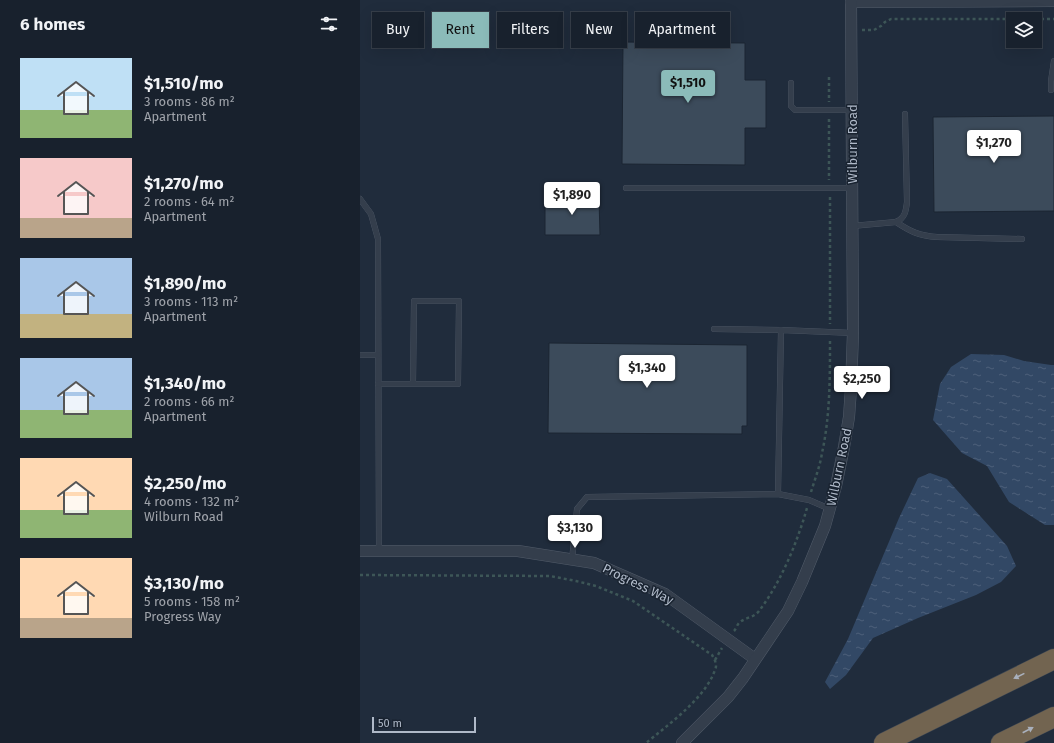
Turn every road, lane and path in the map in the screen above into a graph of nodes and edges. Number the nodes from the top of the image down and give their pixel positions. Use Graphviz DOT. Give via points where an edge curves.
graph roads {
  1 [pos="851,1"];
  2 [pos="1054,1"];
  3 [pos="1006,19"];
  4 [pos="1042,19"];
  5 [pos="1054,19"];
  6 [pos="852,30"];
  7 [pos="1054,60"];
  8 [pos="828,77"];
  9 [pos="791,83"];
  10 [pos="1051,90"];
  11 [pos="829,110"];
  12 [pos="852,110"];
  13 [pos="905,114"];
  14 [pos="626,188"];
  15 [pos="830,188"];
  16 [pos="852,188"];
  17 [pos="360,199"];
  18 [pos="896,222"];
  19 [pos="852,226"];
  20 [pos="1022,239"];
  21 [pos="714,329"];
  22 [pos="782,330"];
  23 [pos="831,332"];
  24 [pos="853,333"];
  25 [pos="360,355"];
  26 [pos="378,355"];
  27 [pos="378,384"];
  28 [pos="413,384"];
  29 [pos="778,494"];
  30 [pos="809,500"];
  31 [pos="830,509"];
  32 [pos="360,551"];
  33 [pos="379,551"];
  34 [pos="572,560"];
  35 [pos="360,575"];
  36 [pos="728,640"];
  37 [pos="755,659"];
  38 [pos="1054,659"];
  39 [pos="715,660"];
  40 [pos="1054,717"];
  41 [pos="646,743"];
  42 [pos="682,743"];
  43 [pos="884,743"];
  44 [pos="1001,743"];
  1 -- 2 [label="street"];
  1 -- 6 [label="street, Wilburn Road"];
  3 -- 6 [label="path" via="891,19 874,30"];
  4 -- 5 [label="path"];
  6 -- 12 [label="street, Wilburn Road"];
  7 -- 10 [label="lane"];
  8 -- 11 [label="path"];
  9 -- 11 [label="lane" via="791,106 795,110"];
  11 -- 12 [label="lane"];
  11 -- 15 [label="path"];
  12 -- 16 [label="street, Wilburn Road"];
  13 -- 18 [label="lane" via="907,202 906,212 901,220"];
  14 -- 15 [label="lane"];
  15 -- 16 [label="lane"];
  15 -- 23 [label="path"];
  16 -- 19 [label="street, Wilburn Road"];
  17 -- 26 [label="lane" via="371,214 378,239"];
  18 -- 19 [label="lane"];
  18 -- 20 [label="lane" via="923,236"];
  19 -- 24 [label="street, Wilburn Road"];
  21 -- 22 [label="lane"];
  22 -- 23 [label="lane"];
  22 -- 29 [label="lane"];
  23 -- 24 [label="lane"];
  23 -- 30 [label="path" via="826,425 822,454"];
  24 -- 31 [label="street, Wilburn Road" via="849,417"];
  25 -- 26 [label="lane"];
  26 -- 27 [label="lane"];
  27 -- 28 [label="lane"];
  27 -- 33 [label="lane"];
  28 -- 28 [label="lane" via="458,384 459,301 414,301"];
  29 -- 30 [label="lane"];
  29 -- 34 [label="lane" via="587,497 577,509"];
  30 -- 31 [label="lane"];
  30 -- 36 [label="path" via="792,550 777,582 756,615 739,623"];
  31 -- 37 [label="street, Wilburn Road" via="788,611"];
  32 -- 33 [label="street, Progress Way"];
  33 -- 34 [label="street, Progress Way" via="518,552"];
  34 -- 36 [label="street, Progress Way" via="594,563 665,594"];
  35 -- 39 [label="path" via="550,576 576,581 633,601 712,655"];
  36 -- 37 [label="street, Progress Way"];
  36 -- 39 [label="path"];
  37 -- 42 [label="street, Wilburn Road" via="728,697"];
  38 -- 43 [label="highway, one-way"];
  39 -- 41 [label="path" via="716,667 709,684 672,722"];
  44 -- 40 [label="highway, one-way"];
}
